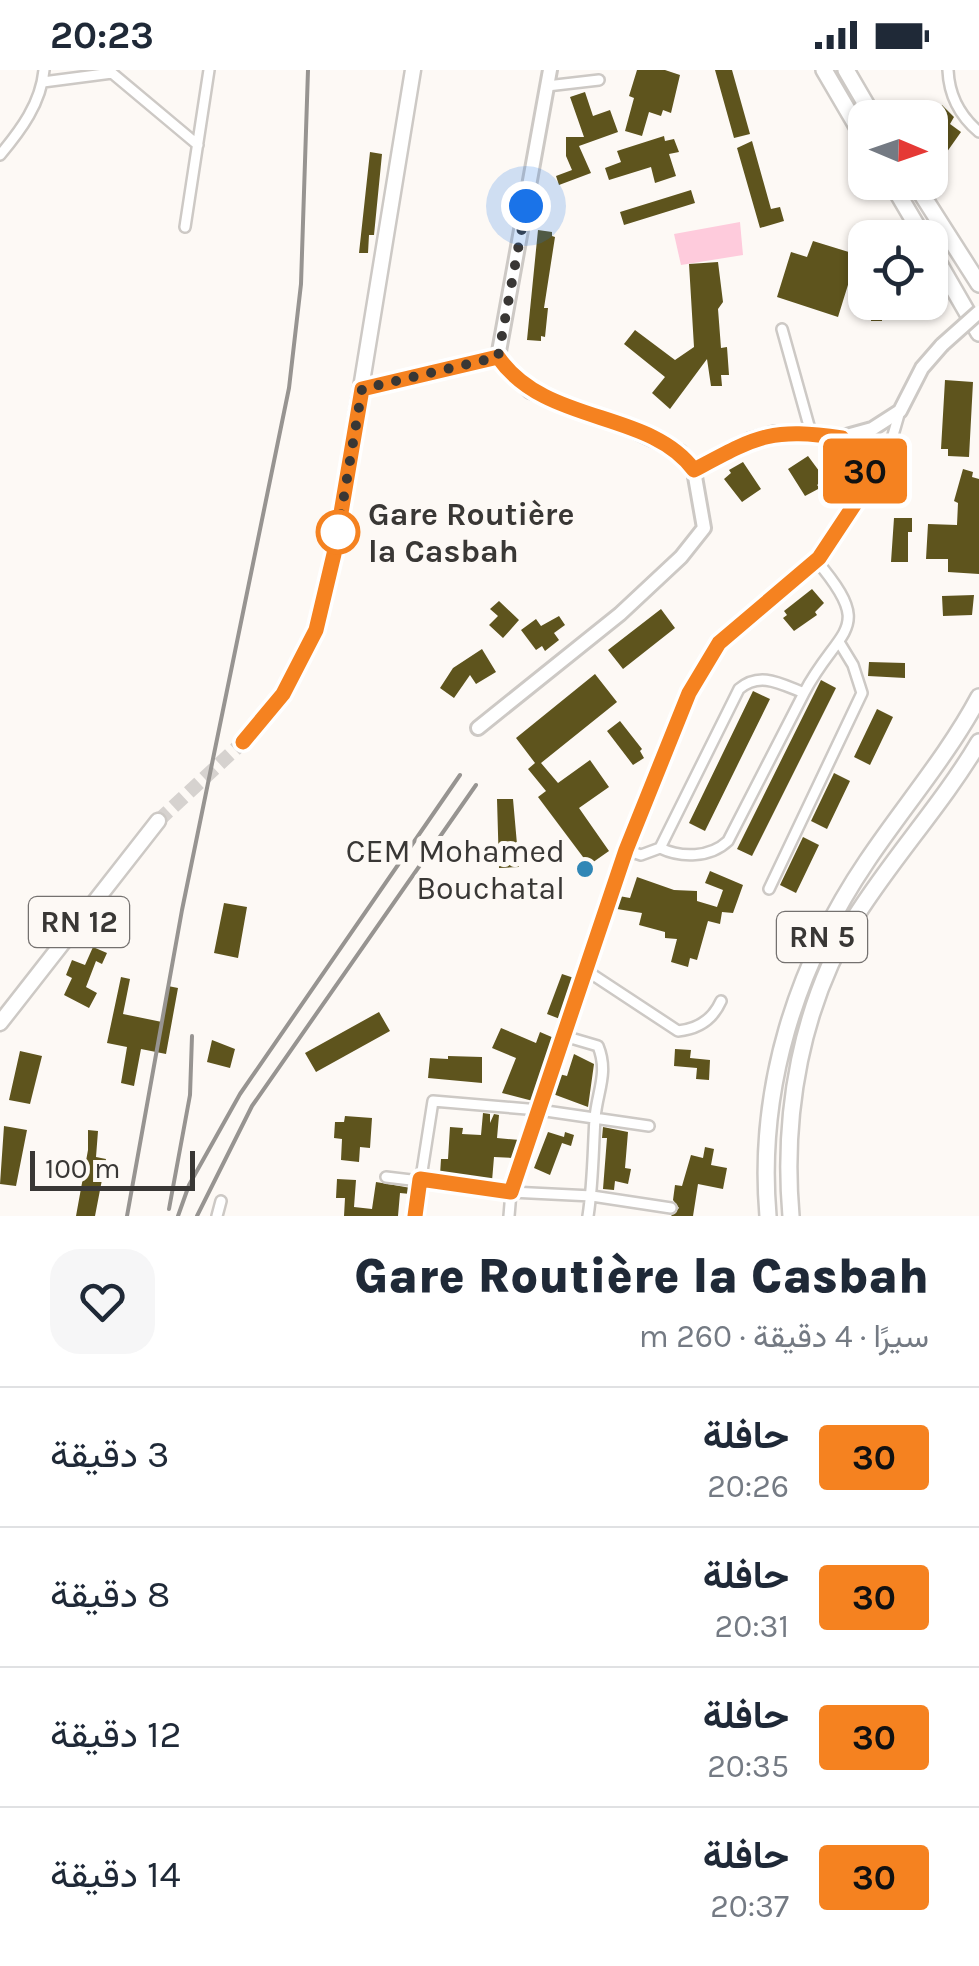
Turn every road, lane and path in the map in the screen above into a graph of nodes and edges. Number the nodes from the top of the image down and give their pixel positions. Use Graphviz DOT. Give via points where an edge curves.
graph roads {
  1 [pos="44,70"];
  2 [pos="209,70"];
  3 [pos="414,70"];
  4 [pos="550,70"];
  5 [pos="824,70"];
  6 [pos="846,70"];
  7 [pos="948,70"];
  8 [pos="598,80"];
  9 [pos="42,82"];
  10 [pos="547,86"];
  11 [pos="864,100"];
  12 [pos="848,111"];
  13 [pos="979,132"];
  14 [pos="198,145"];
  15 [pos="0,155"];
  16 [pos="925,200"];
  17 [pos="185,227"];
  18 [pos="948,279"];
  19 [pos="979,284"];
  20 [pos="979,312"];
  21 [pos="782,329"];
  22 [pos="979,332"];
  23 [pos="498,357"];
  24 [pos="362,389"];
  25 [pos="900,411"];
  26 [pos="811,433"];
  27 [pos="842,438"];
  28 [pos="694,470"];
  29 [pos="868,484"];
  30 [pos="816,560"];
  31 [pos="839,642"];
  32 [pos="804,693"];
  33 [pos="979,697"];
  34 [pos="478,728"];
  35 [pos="243,742"];
  36 [pos="979,742"];
  37 [pos="158,821"];
  38 [pos="660,848"];
  39 [pos="626,850"];
  40 [pos="769,889"];
  41 [pos="587,971"];
  42 [pos="721,1001"];
  43 [pos="0,1023"];
  44 [pos="564,1036"];
  45 [pos="539,1110"];
  46 [pos="595,1117"];
  47 [pos="649,1126"];
  48 [pos="386,1177"];
  49 [pos="420,1179"];
  50 [pos="511,1192"];
  51 [pos="592,1196"];
  52 [pos="221,1201"];
  53 [pos="671,1208"];
  54 [pos="218,1216"];
  55 [pos="415,1216"];
  56 [pos="509,1216"];
  57 [pos="588,1216"];
  58 [pos="768,1216"];
  59 [pos="791,1216"];
  1 -- 9 [label="street"];
  2 -- 14 [label="street"];
  3 -- 24 [label="main road"];
  4 -- 10 [label="street"];
  5 -- 12 [label="highway"];
  6 -- 11 [label="highway"];
  7 -- 13 [label="street" via="955,102"];
  8 -- 10 [label="street"];
  9 -- 14 [label="street" via="112,73"];
  9 -- 15 [label="street" via="42,93"];
  10 -- 23 [label="street"];
  14 -- 17 [label="street"];
  16 -- 19 [label="highway"];
  18 -- 22 [label="highway"];
  20 -- 25 [label="street, bridge" via="922,368"];
  21 -- 26 [label="street"];
  23 -- 24 [label="street"];
  23 -- 28 [label="street" via="530,391 680,452"];
  24 -- 35 [label="main road" via="316,630 283,694"];
  25 -- 27 [label="street"];
  25 -- 29 [label="street"];
  26 -- 27 [label="street"];
  26 -- 28 [label="street" via="750,440"];
  27 -- 29 [label="street" via="863,463"];
  28 -- 34 [label="street" via="704,518 698,537 620,614"];
  29 -- 30 [label="street"];
  30 -- 31 [label="street" via="845,598 848,620"];
  30 -- 39 [label="street" via="719,643 689,693"];
  31 -- 32 [label="street"];
  31 -- 40 [label="street" via="862,693"];
  32 -- 38 [label="street" via="728,841 712,852 676,856"];
  32 -- 38 [label="street" via="766,679 739,690"];
  33 -- 58 [label="highway, RN 5" via="843,898 798,990 770,1101"];
  36 -- 59 [label="highway, RN 5" via="856,916 818,998 792,1103"];
  37 -- 43 [label="main road, RN 12"];
  38 -- 39 [label="street"];
  39 -- 41 [label="street"];
  41 -- 42 [label="street" via="678,1031 704,1023"];
  41 -- 44 [label="street"];
  44 -- 45 [label="street"];
  44 -- 46 [label="street" via="601,1052 603,1085"];
  45 -- 46 [label="street"];
  45 -- 49 [label="street" via="432,1101"];
  45 -- 50 [label="street"];
  46 -- 47 [label="street"];
  46 -- 51 [label="street"];
  48 -- 49 [label="street"];
  49 -- 50 [label="street"];
  49 -- 55 [label="street"];
  50 -- 51 [label="street"];
  50 -- 56 [label="street"];
  51 -- 53 [label="street"];
  51 -- 57 [label="street"];
  52 -- 54 [label="street"];
}
